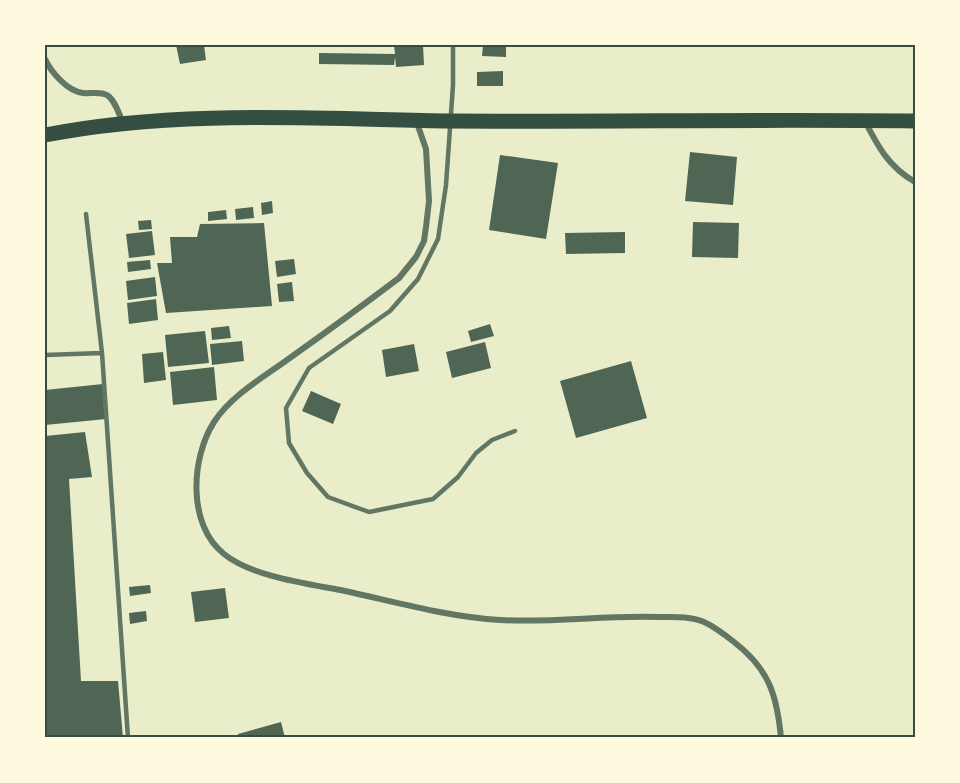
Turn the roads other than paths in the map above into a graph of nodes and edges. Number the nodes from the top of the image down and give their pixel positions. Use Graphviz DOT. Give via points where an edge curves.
graph roads {
  1 [pos="453,45"];
  2 [pos="45,59"];
  3 [pos="416,119"];
  4 [pos="864,120"];
  5 [pos="451,121"];
  6 [pos="915,121"];
  7 [pos="123,124"];
  8 [pos="45,135"];
  9 [pos="915,182"];
  10 [pos="86,214"];
  11 [pos="102,353"];
  12 [pos="45,355"];
  13 [pos="515,431"];
  14 [pos="128,738"];
  15 [pos="781,738"];
  1 -- 5 [label="lane"];
  2 -- 7 [label="street" via="60,80 78,92 108,95"];
  3 -- 5 [label="main road"];
  3 -- 7 [label="main road"];
  3 -- 15 [label="street" via="426,149 429,201 424,241 416,257 399,278 251,386 214,421 198,468 196,490 206,532 223,554 239,564 300,582 436,611 500,620 646,616 704,622 737,644 761,667 778,708"];
  4 -- 5 [label="main road"];
  4 -- 6 [label="main road"];
  4 -- 9 [label="street" via="879,149 893,166"];
  5 -- 13 [label="lane" via="438,239 418,279 390,311 309,368 286,408 289,443 328,497 369,512 433,499 458,477 476,453 492,440"];
  7 -- 8 [label="main road"];
  10 -- 11 [label="lane"];
  11 -- 12 [label="lane"];
  11 -- 14 [label="lane"];
}
